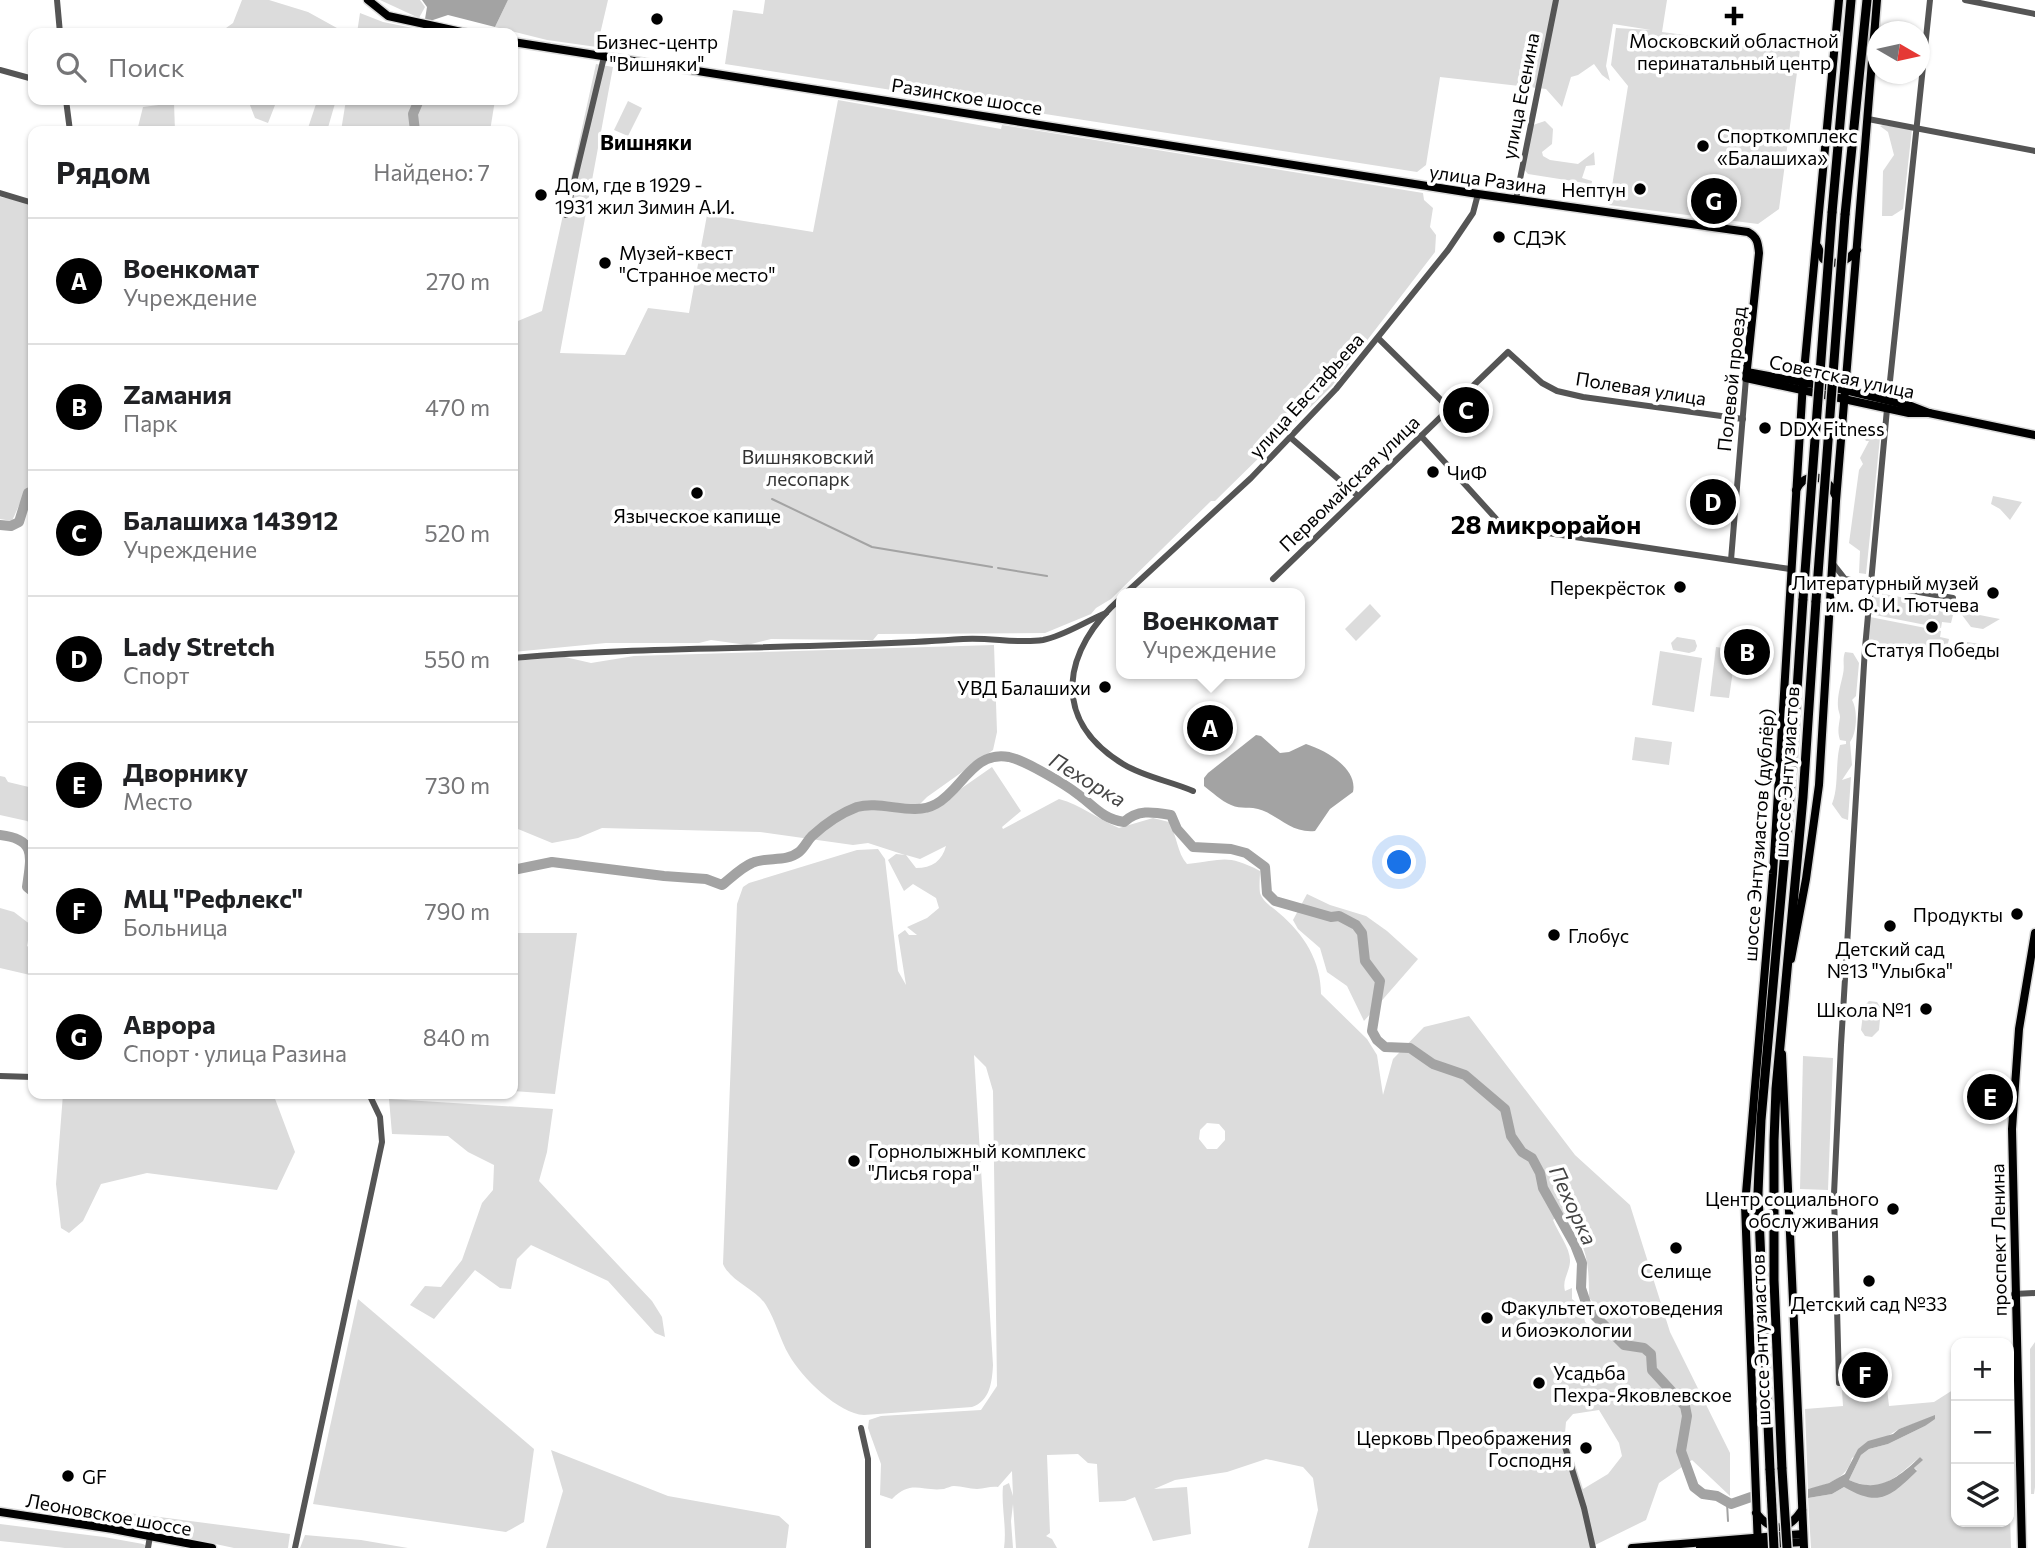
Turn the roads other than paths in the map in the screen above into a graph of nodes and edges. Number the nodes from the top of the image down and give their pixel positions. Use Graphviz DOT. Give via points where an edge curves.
graph roads {
  1 [pos="57,0"];
  2 [pos="368,0"];
  3 [pos="1556,0"];
  4 [pos="1839,0"];
  5 [pos="1851,0"];
  6 [pos="1867,0"];
  7 [pos="1877,0"];
  8 [pos="1930,0"];
  9 [pos="1965,0"];
  10 [pos="2035,14"];
  11 [pos="60,28"];
  12 [pos="443,28"];
  13 [pos="518,43"];
  14 [pos="604,57"];
  15 [pos="0,70"];
  16 [pos="28,78"];
  17 [pos="67,105"];
  18 [pos="1868,119"];
  19 [pos="69,126"];
  20 [pos="1917,127"];
  21 [pos="2035,151"];
  22 [pos="1416,184"];
  23 [pos="0,193"];
  24 [pos="1478,194"];
  25 [pos="1516,199"];
  26 [pos="28,201"];
  27 [pos="566,215"];
  28 [pos="1817,240"];
  29 [pos="1758,242"];
  30 [pos="1857,249"];
  31 [pos="1378,338"];
  32 [pos="1508,352"];
  33 [pos="1746,375"];
  34 [pos="1802,386"];
  35 [pos="1844,390"];
  36 [pos="1844,400"];
  37 [pos="1887,405"];
  38 [pos="1449,408"];
  39 [pos="1742,419"];
  40 [pos="2035,435"];
  41 [pos="1421,436"];
  42 [pos="1291,438"];
  43 [pos="1796,492"];
  44 [pos="1358,496"];
  45 [pos="1836,501"];
  46 [pos="1832,560"];
  47 [pos="1731,561"];
  48 [pos="1790,569"];
  49 [pos="1273,579"];
  50 [pos="1845,579"];
  51 [pos="1869,583"];
  52 [pos="1132,588"];
  53 [pos="1829,597"];
  54 [pos="1953,598"];
  55 [pos="1116,603"];
  56 [pos="1106,613"];
  57 [pos="518,658"];
  58 [pos="1193,791"];
  59 [pos="2035,933"];
  60 [pos="1777,943"];
  61 [pos="1786,985"];
  62 [pos="1760,1022"];
  63 [pos="1782,1029"];
  64 [pos="0,1076"];
  65 [pos="28,1077"];
  66 [pos="371,1099"];
  67 [pos="2035,1293"];
  68 [pos="2014,1294"];
  69 [pos="1839,1383"];
  70 [pos="861,1428"];
  71 [pos="1562,1437"];
  72 [pos="1802,1505"];
  73 [pos="1756,1509"];
  74 [pos="0,1512"];
  75 [pos="150,1536"];
  76 [pos="1803,1541"];
  77 [pos="1758,1543"];
  78 [pos="148,1548"];
  79 [pos="212,1548"];
  80 [pos="295,1548"];
  81 [pos="868,1548"];
  82 [pos="1593,1548"];
  83 [pos="1632,1548"];
  84 [pos="1700,1548"];
  85 [pos="1774,1548"];
  86 [pos="1787,1548"];
  87 [pos="2022,1548"];
  1 -- 11 [label="street"];
  2 -- 12 [label="main road" via="388,16"];
  3 -- 25 [label="street, улица Есенина"];
  4 -- 28 [label="main road, шоссе Энтузиастов (дублёр)"];
  5 -- 60 [label="highway, шоссе Энтузиастов, bridge"];
  6 -- 61 [label="highway, шоссе Энтузиастов, bridge" via="1845,215"];
  7 -- 18 [label="main road"];
  8 -- 20 [label="street"];
  9 -- 10 [label="street"];
  13 -- 14 [label="main road, Разинское шоссе"];
  14 -- 22 [label="main road, Разинское шоссе"];
  14 -- 27 [label="street"];
  15 -- 16 [label="street"];
  17 -- 19 [label="street"];
  18 -- 20 [label="street"];
  18 -- 30 [label="main road"];
  20 -- 21 [label="street"];
  20 -- 37 [label="street"];
  22 -- 24 [label="main road, улица Разина"];
  23 -- 26 [label="street"];
  24 -- 25 [label="main road, улица Разина"];
  24 -- 31 [label="street, улица Евстафьева" via="1467,223"];
  25 -- 29 [label="main road, улица Разина" via="1748,232"];
  28 -- 30 [label="main road" via="1820,255 1830,263 1844,261"];
  28 -- 34 [label="main road, шоссе Энтузиастов (дублёр)"];
  29 -- 33 [label="main road, Полевой проезд"];
  30 -- 35 [label="main road"];
  31 -- 38 [label="street"];
  31 -- 42 [label="street, улица Евстафьева"];
  32 -- 38 [label="street, Первомайская улица"];
  32 -- 39 [label="street, Полевая улица" via="1557,391"];
  33 -- 34 [label="main road, Советская улица"];
  33 -- 39 [label="street, Полевой проезд"];
  34 -- 35 [label="main road, Советская улица"];
  34 -- 36 [label="main road, Советская улица"];
  34 -- 43 [label="main road, шоссе Энтузиастов (дублёр)"];
  35 -- 36 [label="main road"];
  35 -- 37 [label="main road, Советская улица"];
  36 -- 37 [label="main road, Советская улица"];
  36 -- 45 [label="main road"];
  37 -- 40 [label="main road, Советская улица" via="1909,414 1929,413"];
  37 -- 51 [label="street"];
  38 -- 41 [label="street, Первомайская улица"];
  39 -- 47 [label="street, Полевой проезд"];
  41 -- 44 [label="street, Первомайская улица"];
  41 -- 47 [label="street" via="1499,522 1516,529"];
  42 -- 44 [label="street"];
  42 -- 52 [label="street, улица Евстафьева"];
  43 -- 45 [label="main road" via="1802,481 1819,477 1832,486"];
  43 -- 48 [label="main road, шоссе Энтузиастов (дублёр)"];
  44 -- 49 [label="street, Первомайская улица"];
  45 -- 46 [label="main road"];
  46 -- 50 [label="street"];
  46 -- 53 [label="main road"];
  47 -- 48 [label="street"];
  48 -- 62 [label="main road, шоссе Энтузиастов (дублёр)"];
  50 -- 51 [label="street"];
  50 -- 53 [label="street"];
  51 -- 54 [label="street"];
  51 -- 69 [label="street" via="1834,1195"];
  53 -- 61 [label="main road" via="1819,785"];
  55 -- 56 [label="street"];
  56 -- 57 [label="street" via="1041,640 968,638"];
  56 -- 58 [label="street" via="1086,642 1073,674 1075,714 1095,743 1122,763"];
  59 -- 68 [label="main road, проспект Ленина" via="2019,1029 2012,1129"];
  60 -- 62 [label="main road"];
  60 -- 85 [label="highway, шоссе Энтузиастов, bridge" via="1758,1193"];
  61 -- 63 [label="highway, шоссе Энтузиастов"];
  62 -- 73 [label="main road, шоссе Энтузиастов (дублёр)" via="1745,1205"];
  63 -- 72 [label="main road"];
  63 -- 86 [label="highway, шоссе Энтузиастов, bridge" via="1773,1189"];
  64 -- 65 [label="street"];
  66 -- 80 [label="street" via="380,1117 382,1142"];
  67 -- 68 [label="street"];
  68 -- 87 [label="main road, проспект Ленина"];
  70 -- 81 [label="street" via="868,1459"];
  71 -- 82 [label="street"];
  72 -- 73 [label="main road" via="1790,1524 1779,1527 1768,1525"];
  72 -- 76 [label="main road"];
  73 -- 77 [label="main road, шоссе Энтузиастов (дублёр)"];
  74 -- 75 [label="main road, Леоновское шоссе"];
  75 -- 78 [label="street"];
  75 -- 79 [label="main road, Леоновское шоссе"];
  76 -- 77 [label="main road"];
  77 -- 83 [label="main road"];
  77 -- 84 [label="main road"];
}
